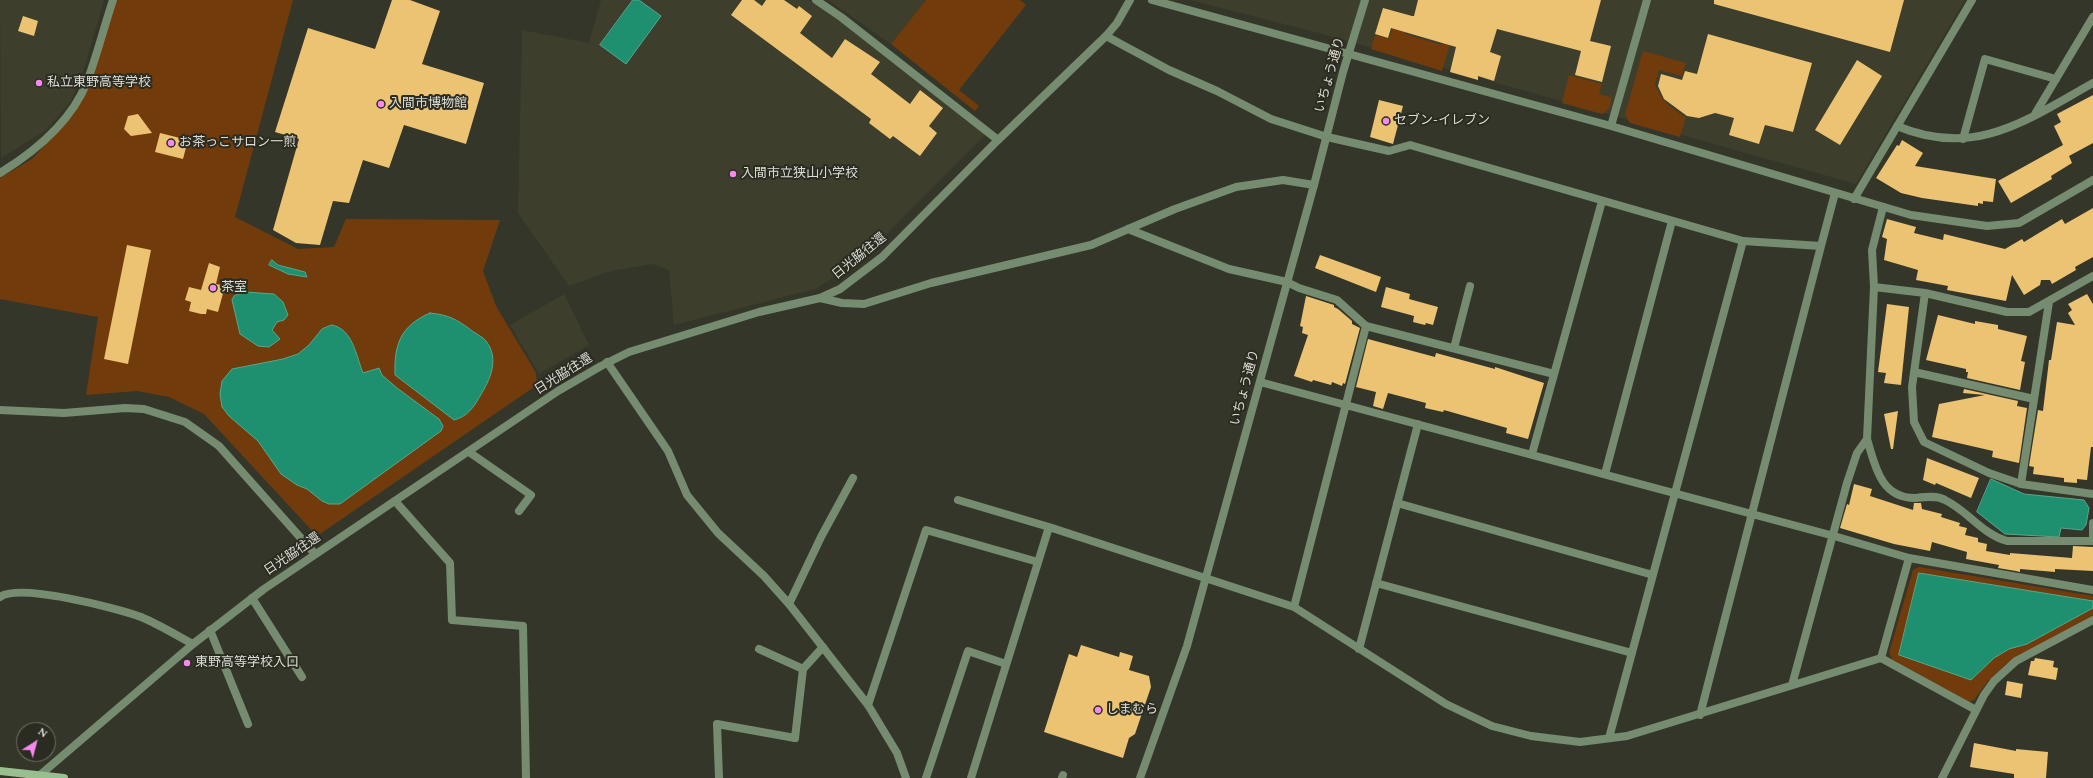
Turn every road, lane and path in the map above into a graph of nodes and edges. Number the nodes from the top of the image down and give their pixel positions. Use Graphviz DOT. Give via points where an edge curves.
graph roads {
  1 [pos="113,0"];
  2 [pos="816,0"];
  3 [pos="1130,0"];
  4 [pos="1152,0"];
  5 [pos="1365,0"];
  6 [pos="1647,0"];
  7 [pos="1972,0"];
  8 [pos="2093,17"];
  9 [pos="1106,36"];
  10 [pos="1349,54"];
  11 [pos="2056,79"];
  12 [pos="2093,83"];
  13 [pos="2034,116"];
  14 [pos="1611,126"];
  15 [pos="1897,126"];
  16 [pos="1327,137"];
  17 [pos="1963,139"];
  18 [pos="998,140"];
  19 [pos="0,173"];
  20 [pos="2093,180"];
  21 [pos="1314,185"];
  22 [pos="1834,193"];
  23 [pos="1854,199"];
  24 [pos="1602,201"];
  25 [pos="1883,207"];
  26 [pos="1672,221"];
  27 [pos="1128,229"];
  28 [pos="1743,241"];
  29 [pos="1821,246"];
  30 [pos="2093,276"];
  31 [pos="1287,282"];
  32 [pos="1470,286"];
  33 [pos="1874,287"];
  34 [pos="1925,293"];
  35 [pos="820,298"];
  36 [pos="2049,302"];
  37 [pos="1366,326"];
  38 [pos="1454,348"];
  39 [pos="607,362"];
  40 [pos="1914,372"];
  41 [pos="1554,374"];
  42 [pos="1260,382"];
  43 [pos="2034,399"];
  44 [pos="1347,404"];
  45 [pos="0,410"];
  46 [pos="1418,424"];
  47 [pos="1867,439"];
  48 [pos="469,452"];
  49 [pos="1532,454"];
  50 [pos="1605,474"];
  51 [pos="853,478"];
  52 [pos="2021,484"];
  53 [pos="1676,493"];
  54 [pos="2093,494"];
  55 [pos="958,500"];
  56 [pos="395,501"];
  57 [pos="1397,503"];
  58 [pos="519,511"];
  59 [pos="1752,514"];
  60 [pos="2093,523"];
  61 [pos="1049,527"];
  62 [pos="1834,536"];
  63 [pos="2092,541"];
  64 [pos="315,554"];
  65 [pos="1909,558"];
  66 [pos="1038,562"];
  67 [pos="1654,575"];
  68 [pos="1206,578"];
  69 [pos="1376,583"];
  70 [pos="2093,590"];
  71 [pos="0,597"];
  72 [pos="252,598"];
  73 [pos="789,604"];
  74 [pos="1294,607"];
  75 [pos="2093,620"];
  76 [pos="210,630"];
  77 [pos="193,644"];
  78 [pos="823,647"];
  79 [pos="759,649"];
  80 [pos="1359,649"];
  81 [pos="1632,652"];
  82 [pos="1881,658"];
  83 [pos="1006,664"];
  84 [pos="803,669"];
  85 [pos="302,677"];
  86 [pos="1792,685"];
  87 [pos="868,705"];
  88 [pos="1976,710"];
  89 [pos="1700,715"];
  90 [pos="248,724"];
  91 [pos="1609,738"];
  92 [pos="0,771"];
  93 [pos="40,775"];
  94 [pos="19,776"];
  95 [pos="64,778"];
  96 [pos="526,778"];
  97 [pos="719,778"];
  98 [pos="906,778"];
  99 [pos="926,778"];
  100 [pos="970,778"];
  101 [pos="1140,778"];
  102 [pos="1942,778"];
  1 -- 19 [label="street" via="87,82 70,112 26,157"];
  2 -- 18 [label="street"];
  3 -- 9 [label="street, 日光脇往還"];
  4 -- 10 [label="street"];
  5 -- 10 [label="street, いちょう通り"];
  6 -- 14 [label="street"];
  7 -- 15 [label="street"];
  8 -- 11 [label="street"];
  9 -- 16 [label="street" via="1169,70 1271,118"];
  9 -- 18 [label="street, 日光脇往還"];
  10 -- 14 [label="street"];
  10 -- 16 [label="street, いちょう通り"];
  11 -- 13 [label="street"];
  11 -- 17 [label="street" via="1985,59"];
  12 -- 13 [label="street"];
  13 -- 17 [label="street" via="1990,135"];
  14 -- 22 [label="street"];
  15 -- 17 [label="street" via="1914,133"];
  15 -- 23 [label="street"];
  16 -- 21 [label="street, いちょう通り"];
  16 -- 24 [label="street" via="1389,151 1410,145"];
  18 -- 35 [label="street, 日光脇往還" via="882,257 849,283"];
  20 -- 25 [label="street" via="2018,223 1988,226 1911,215"];
  21 -- 27 [label="street" via="1283,180 1236,187"];
  21 -- 31 [label="street, いちょう通り"];
  22 -- 23 [label="street"];
  22 -- 29 [label="street"];
  23 -- 25 [label="street"];
  24 -- 26 [label="street"];
  24 -- 41 [label="street"];
  25 -- 33 [label="street" via="1872,250"];
  26 -- 28 [label="street"];
  26 -- 50 [label="street"];
  27 -- 31 [label="street" via="1229,269"];
  27 -- 35 [label="street" via="1091,245 931,283 864,304"];
  28 -- 29 [label="street"];
  28 -- 53 [label="street"];
  29 -- 59 [label="street"];
  30 -- 36 [label="street"];
  31 -- 37 [label="street" via="1337,300"];
  31 -- 42 [label="street, いちょう通り"];
  32 -- 38 [label="street"];
  33 -- 34 [label="street"];
  33 -- 47 [label="street"];
  34 -- 36 [label="street" via="2007,312 2029,312"];
  34 -- 40 [label="street"];
  35 -- 39 [label="street, 日光脇往還" via="759,312 679,336"];
  36 -- 43 [label="street"];
  37 -- 38 [label="street"];
  37 -- 44 [label="street"];
  38 -- 41 [label="street"];
  39 -- 48 [label="street, 日光脇往還" via="558,391"];
  39 -- 73 [label="street" via="668,451 688,495 718,532"];
  40 -- 43 [label="street"];
  40 -- 52 [label="street" via="1914,422 1924,442 1989,473"];
  41 -- 49 [label="street"];
  42 -- 44 [label="street"];
  42 -- 68 [label="street, いちょう通り"];
  43 -- 52 [label="street"];
  44 -- 46 [label="street"];
  44 -- 74 [label="street"];
  45 -- 64 [label="street" via="64,413 144,409 185,422 219,446"];
  46 -- 49 [label="street"];
  46 -- 57 [label="street"];
  47 -- 62 [label="street" via="1857,453"];
  47 -- 63 [label="street" via="1879,478 1888,488 1901,495 1944,499 1996,538"];
  48 -- 56 [label="street, 日光脇往還"];
  48 -- 58 [label="street" via="531,495"];
  49 -- 50 [label="street"];
  50 -- 53 [label="street"];
  51 -- 73 [label="street"];
  52 -- 54 [label="street"];
  53 -- 59 [label="street"];
  53 -- 67 [label="street"];
  55 -- 61 [label="street"];
  56 -- 64 [label="street, 日光脇往還"];
  56 -- 96 [label="street" via="450,563 452,620 523,626"];
  57 -- 67 [label="street"];
  57 -- 69 [label="street"];
  59 -- 62 [label="street"];
  59 -- 89 [label="street"];
  60 -- 63 [label="street"];
  61 -- 66 [label="street"];
  61 -- 68 [label="street"];
  62 -- 65 [label="street"];
  62 -- 86 [label="street"];
  64 -- 72 [label="street, 日光脇往還"];
  65 -- 70 [label="street"];
  65 -- 82 [label="street"];
  66 -- 83 [label="street"];
  66 -- 87 [label="street" via="926,530"];
  67 -- 81 [label="street"];
  68 -- 74 [label="street"];
  68 -- 101 [label="street, いちょう通り" via="1169,699"];
  69 -- 80 [label="street"];
  69 -- 81 [label="street"];
  71 -- 77 [label="street" via="15,592 28,592 99,606 140,617"];
  72 -- 76 [label="street, 日光脇往還"];
  72 -- 85 [label="street"];
  73 -- 78 [label="street"];
  74 -- 80 [label="street"];
  75 -- 88 [label="street" via="2016,661 1994,681"];
  76 -- 77 [label="street, 日光脇往還"];
  76 -- 90 [label="street"];
  77 -- 93 [label="street, 日光脇往還"];
  78 -- 84 [label="street"];
  78 -- 87 [label="street"];
  79 -- 84 [label="street"];
  80 -- 91 [label="street" via="1446,704 1492,726 1531,736 1580,742"];
  81 -- 91 [label="street"];
  82 -- 86 [label="street"];
  82 -- 88 [label="street"];
  83 -- 99 [label="street" via="968,651"];
  83 -- 100 [label="street"];
  84 -- 97 [label="street" via="795,738 717,724"];
  86 -- 89 [label="street"];
  87 -- 98 [label="street" via="897,753"];
  88 -- 102 [label="street"];
  89 -- 91 [label="street" via="1627,736"];
  92 -- 94 [label="main road"];
  93 -- 94 [label="main road"];
  93 -- 95 [label="main road"];
}
